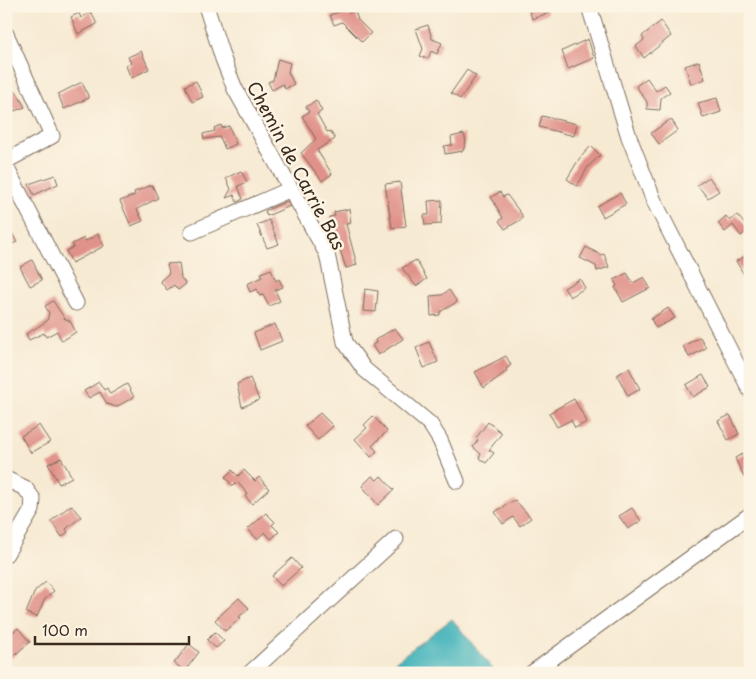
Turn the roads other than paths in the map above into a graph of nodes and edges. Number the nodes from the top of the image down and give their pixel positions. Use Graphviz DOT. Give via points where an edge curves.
graph roads {
  1 [pos="206,6"];
  2 [pos="589,6"];
  3 [pos="6,34"];
  4 [pos="6,161"];
  5 [pos="6,168"];
  6 [pos="291,189"];
  7 [pos="192,232"];
  8 [pos="76,303"];
  9 [pos="750,390"];
  10 [pos="6,479"];
  11 [pos="458,481"];
  12 [pos="750,516"];
  13 [pos="396,539"];
  14 [pos="6,554"];
  15 [pos="250,673"];
  16 [pos="532,673"];
  1 -- 6 [label="street, Chemin de Carrie Bas" via="235,88"];
  2 -- 9 [label="street" via="629,137 654,201"];
  3 -- 4 [label="street" via="52,136"];
  5 -- 8 [label="street"];
  6 -- 7 [label="street"];
  6 -- 11 [label="street, Chemin de Carrie Bas" via="327,254 345,342 364,369 430,424"];
  10 -- 14 [label="street" via="25,488 33,499 32,510"];
  12 -- 16 [label="street"];
  13 -- 15 [label="street"];
}
